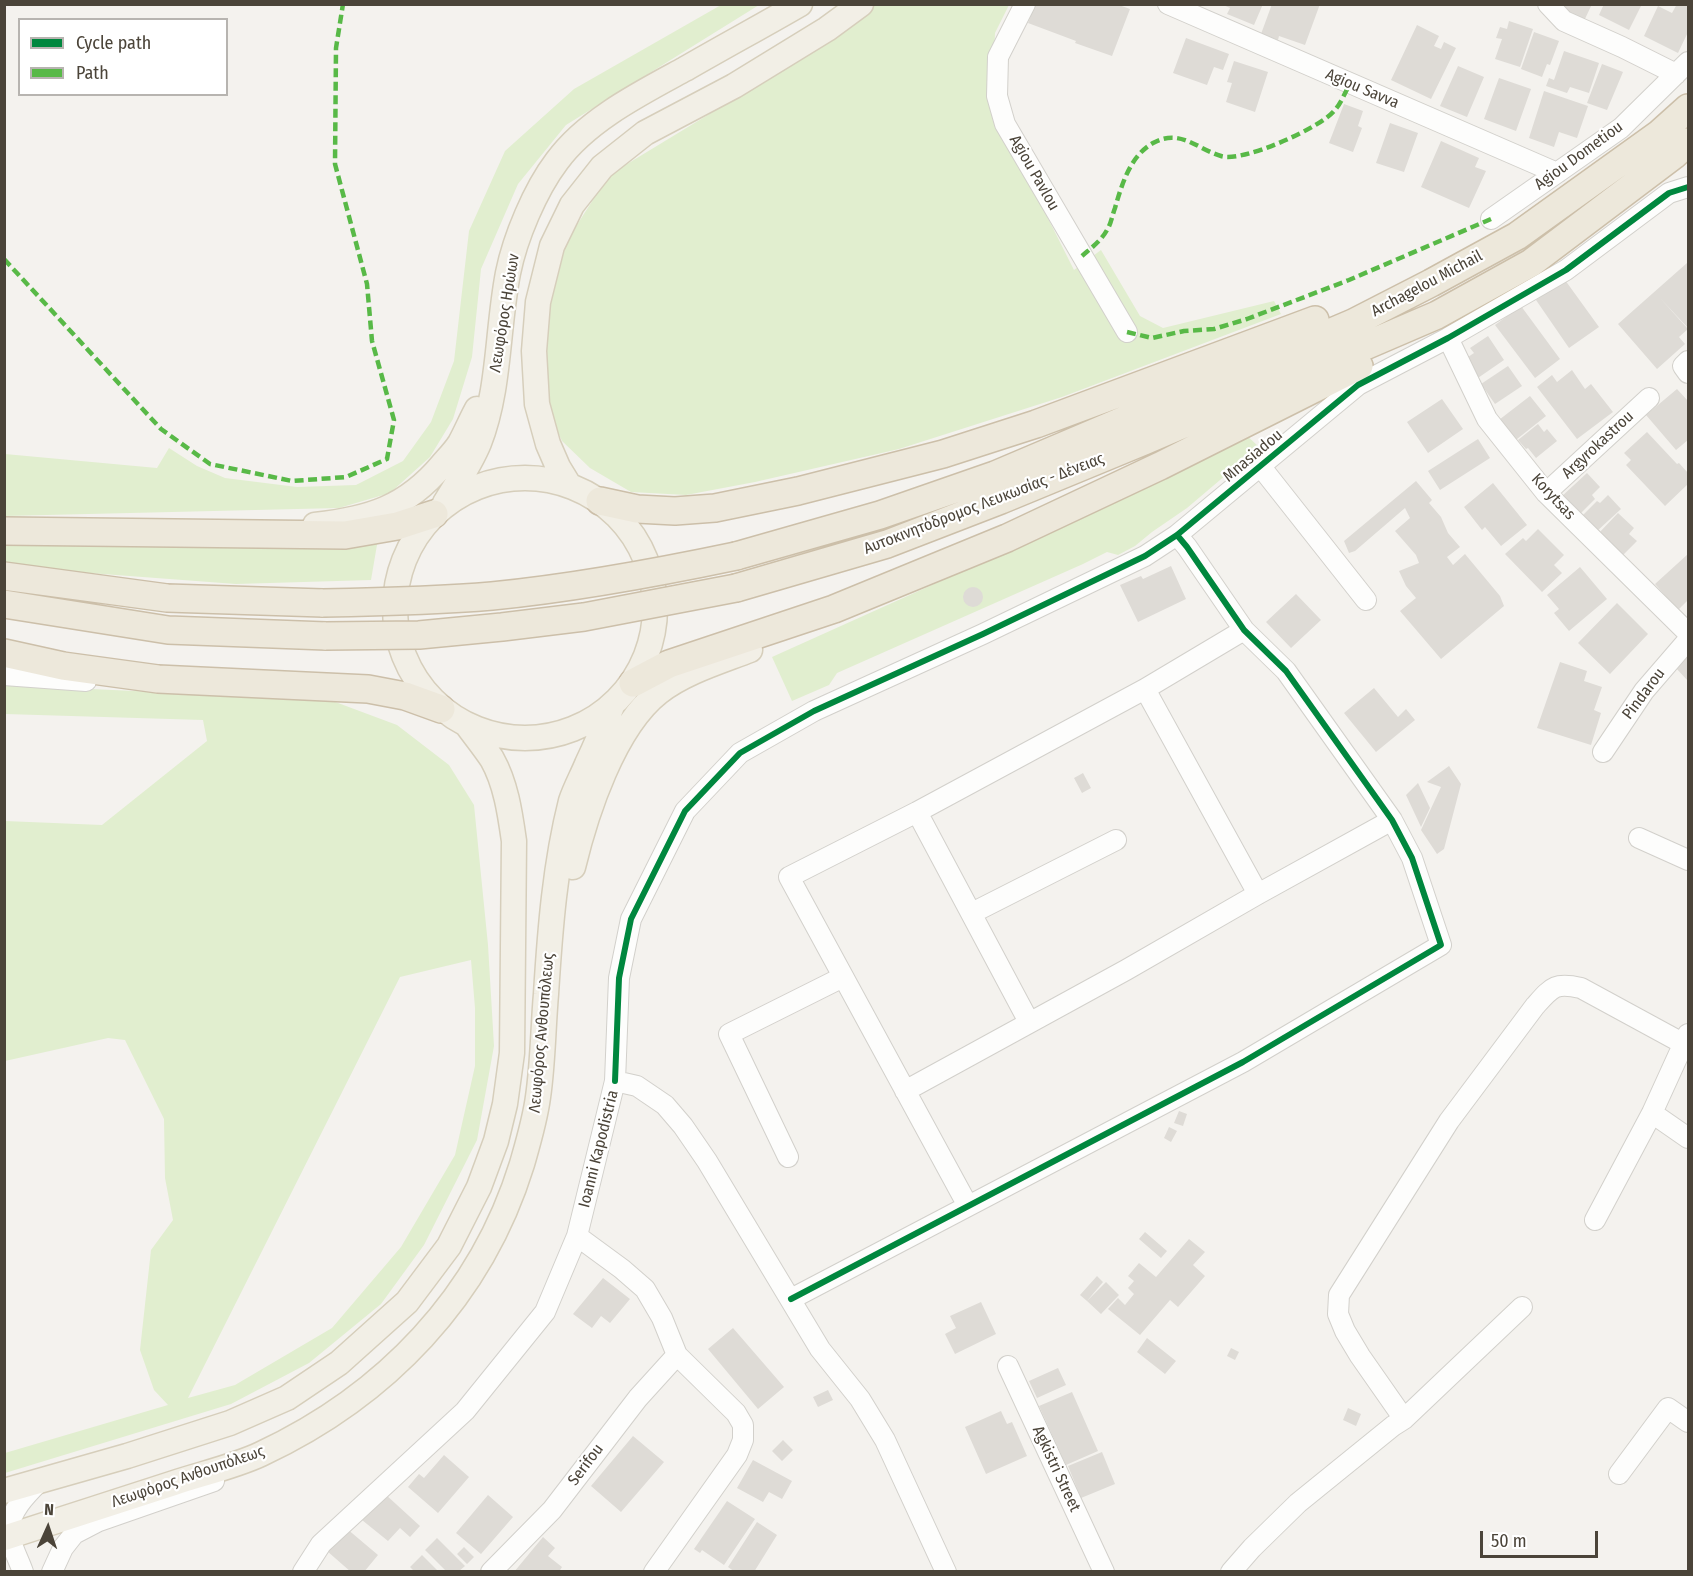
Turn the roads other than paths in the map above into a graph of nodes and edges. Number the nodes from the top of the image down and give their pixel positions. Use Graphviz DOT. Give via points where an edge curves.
graph roads {
  1 [pos="800,4"];
  2 [pos="861,4"];
  3 [pos="1025,4"];
  4 [pos="1168,4"];
  5 [pos="1548,4"];
  6 [pos="1682,68"];
  7 [pos="1689,108"];
  8 [pos="1689,142"];
  9 [pos="1557,173"];
  10 [pos="1689,187"];
  11 [pos="1491,219"];
  12 [pos="1431,283"];
  13 [pos="501,320"];
  14 [pos="1443,327"];
  15 [pos="1127,332"];
  16 [pos="1689,360"];
  17 [pos="1689,373"];
  18 [pos="1649,398"];
  19 [pos="1144,441"];
  20 [pos="1260,467"];
  21 [pos="569,485"];
  22 [pos="1546,493"];
  23 [pos="600,501"];
  24 [pos="440,508"];
  25 [pos="4,531"];
  26 [pos="230,534"];
  27 [pos="1177,535"];
  28 [pos="4,576"];
  29 [pos="1366,600"];
  30 [pos="4,604"];
  31 [pos="834,609"];
  32 [pos="1244,630"];
  33 [pos="1689,633"];
  34 [pos="1689,639"];
  35 [pos="4,653"];
  36 [pos="4,675"];
  37 [pos="158,679"];
  38 [pos="633,683"];
  39 [pos="1145,689"];
  40 [pos="612,706"];
  41 [pos="441,709"];
  42 [pos="467,725"];
  43 [pos="1603,752"];
  44 [pos="917,812"];
  45 [pos="1392,820"];
  46 [pos="1639,838"];
  47 [pos="1116,840"];
  48 [pos="1689,860"];
  49 [pos="1258,894"];
  50 [pos="972,913"];
  51 [pos="843,977"];
  52 [pos="545,995"];
  53 [pos="1029,1022"];
  54 [pos="1686,1039"];
  55 [pos="615,1081"];
  56 [pos="905,1091"];
  57 [pos="1652,1113"];
  58 [pos="1689,1138"];
  59 [pos="788,1157"];
  60 [pos="968,1206"];
  61 [pos="1595,1220"];
  62 [pos="577,1236"];
  63 [pos="791,1299"];
  64 [pos="1522,1307"];
  65 [pos="676,1355"];
  66 [pos="1008,1366"];
  67 [pos="1404,1419"];
  68 [pos="1689,1422"];
  69 [pos="258,1456"];
  70 [pos="1619,1474"];
  71 [pos="41,1480"];
  72 [pos="4,1491"];
  73 [pos="7,1537"];
  74 [pos="23,1572"];
  75 [pos="52,1572"];
  76 [pos="303,1572"];
  77 [pos="491,1572"];
  78 [pos="654,1572"];
  79 [pos="946,1572"];
  80 [pos="1104,1572"];
  81 [pos="1231,1572"];
  1 -- 13 [label="main road, Λεωφόρος Ηρώων" via="625,102 572,144 538,191 518,238"];
  2 -- 21 [label="main road, Λεωφόρος Ηρώων" via="734,87 645,133 602,167 572,205 552,246 538,302 534,351 537,404 548,444"];
  3 -- 15 [label="street, Agiou Pavlou" via="998,57 997,96 1005,124"];
  4 -- 9 [label="street, Agiou Savva"];
  5 -- 6 [label="street" via="1564,21"];
  6 -- 9 [label="street, Agiou Dometiou" via="1621,128"];
  7 -- 12 [label="highway, Archagelou Michail" via="1517,236"];
  8 -- 14 [label="highway, Archagelou Michail"];
  9 -- 11 [label="street, Agiou Dometiou"];
  10 -- 14 [label="street, Mnasiadou" via="1669,193 1566,270"];
  12 -- 23 [label="highway" via="1351,306 1036,424 921,460 716,508 657,511"];
  12 -- 28 [label="highway, Archagelou Michail, bridge" via="1353,323 995,475 880,515 736,556 573,586 409,601 322,603 167,598"];
  13 -- 24 [label="main road, Λεωφόρος Ηρώων" via="496,372 479,442 465,472"];
  13 -- 26 [label="main road" via="478,407 459,444 415,490 396,505 346,521"];
  14 -- 19 [label="highway, Archagelou Michail"];
  14 -- 20 [label="street, Mnasiadou" via="1358,385"];
  14 -- 22 [label="street, Korytsas" via="1487,419"];
  14 -- 31 [label="highway" via="1007,538"];
  16 -- 17 [label="street" via="1683,366"];
  18 -- 22 [label="street, Argyrokastrou"];
  19 -- 30 [label="highway, Αυτοκινητόδρομος Λευκωσίας - Δένειας, bridge" via="887,544 736,588 584,617 419,635 326,636 168,630"];
  20 -- 27 [label="street, Mnasiadou"];
  20 -- 29 [label="street, Mnasiadou"];
  21 -- 23 [label="main road"];
  21 -- 24 [label="main road" via="533,478 497,481 464,493"];
  22 -- 33 [label="street, Korytsas"];
  23 -- 38 [label="main road" via="622,520 651,571 655,626 647,658"];
  24 -- 26 [label="highway" via="397,526 345,535"];
  24 -- 41 [label="main road, Λεωφόρος Ηρώων" via="417,535 404,560 395,587 394,618 402,655 422,689"];
  25 -- 26 [label="highway"];
  27 -- 32 [label="street"];
  27 -- 55 [label="street, Mnasiadou" via="1145,556 813,711 740,753 684,811 631,919 619,978"];
  31 -- 38 [label="highway" via="669,664"];
  31 -- 52 [label="main road" via="771,641 675,681 658,693 630,724 604,771 579,842"];
  32 -- 39 [label="street"];
  32 -- 45 [label="street" via="1286,671"];
  34 -- 43 [label="street, Pindarou" via="1644,691"];
  35 -- 37 [label="highway"];
  36 -- 37 [label="street" via="86,681"];
  37 -- 41 [label="highway" via="368,689 405,696"];
  38 -- 40 [label="main road"];
  39 -- 44 [label="street"];
  39 -- 49 [label="street"];
  40 -- 42 [label="main road" via="587,724 537,738 496,735"];
  40 -- 52 [label="main road, Λεωφόρος Ανθουπόλεως" via="572,798 560,853"];
  41 -- 42 [label="main road, Λεωφόρος Ηρώων"];
  42 -- 71 [label="main road, Λεωφόρος Ανθουπόλεως" via="493,761 510,810 514,841 512,1053 496,1141 479,1187 449,1246 407,1302 339,1363 287,1398 230,1423"];
  44 -- 50 [label="street"];
  44 -- 51 [label="street" via="789,877"];
  45 -- 49 [label="street"];
  45 -- 60 [label="street" via="1412,858 1441,945 1242,1062"];
  46 -- 48 [label="street"];
  47 -- 50 [label="street"];
  49 -- 53 [label="street"];
  50 -- 53 [label="street"];
  51 -- 56 [label="street"];
  51 -- 59 [label="street" via="729,1034"];
  52 -- 69 [label="main road, Λεωφόρος Ανθουπόλεως" via="543,1053 530,1138 515,1187 483,1257 460,1293 403,1359 306,1431"];
  53 -- 56 [label="street"];
  54 -- 57 [label="street"];
  54 -- 67 [label="street" via="1581,988 1566,984 1551,988 1449,1121 1339,1295 1338,1314 1345,1331"];
  55 -- 62 [label="street, Ioanni Kapodistria"];
  55 -- 63 [label="street, Ioanni Kapodistria" via="637,1086 665,1105 683,1126"];
  56 -- 60 [label="street"];
  57 -- 58 [label="street"];
  57 -- 61 [label="street"];
  60 -- 63 [label="street"];
  62 -- 65 [label="street" via="645,1289 662,1318"];
  62 -- 76 [label="street, Ioanni Kapodistria" via="545,1312 465,1411 321,1544"];
  63 -- 79 [label="street, Ioanni Kapodistria" via="820,1349 860,1399 885,1440"];
  64 -- 67 [label="street"];
  65 -- 77 [label="street, Serifou" via="552,1510"];
  65 -- 78 [label="street" via="736,1413 743,1425 743,1440 737,1455"];
  66 -- 80 [label="street, Agkistri Street"];
  67 -- 81 [label="street" via="1298,1503"];
  68 -- 70 [label="street" via="1668,1408"];
  69 -- 73 [label="main road, Λεωφόρος Ανθουπόλεως"];
  69 -- 75 [label="street" via="203,1486 99,1521 74,1534"];
  71 -- 72 [label="main road, Λεωφόρος Ανθουπόλεως"];
  71 -- 73 [label="street" via="21,1502"];
  73 -- 74 [label="street"];
}
